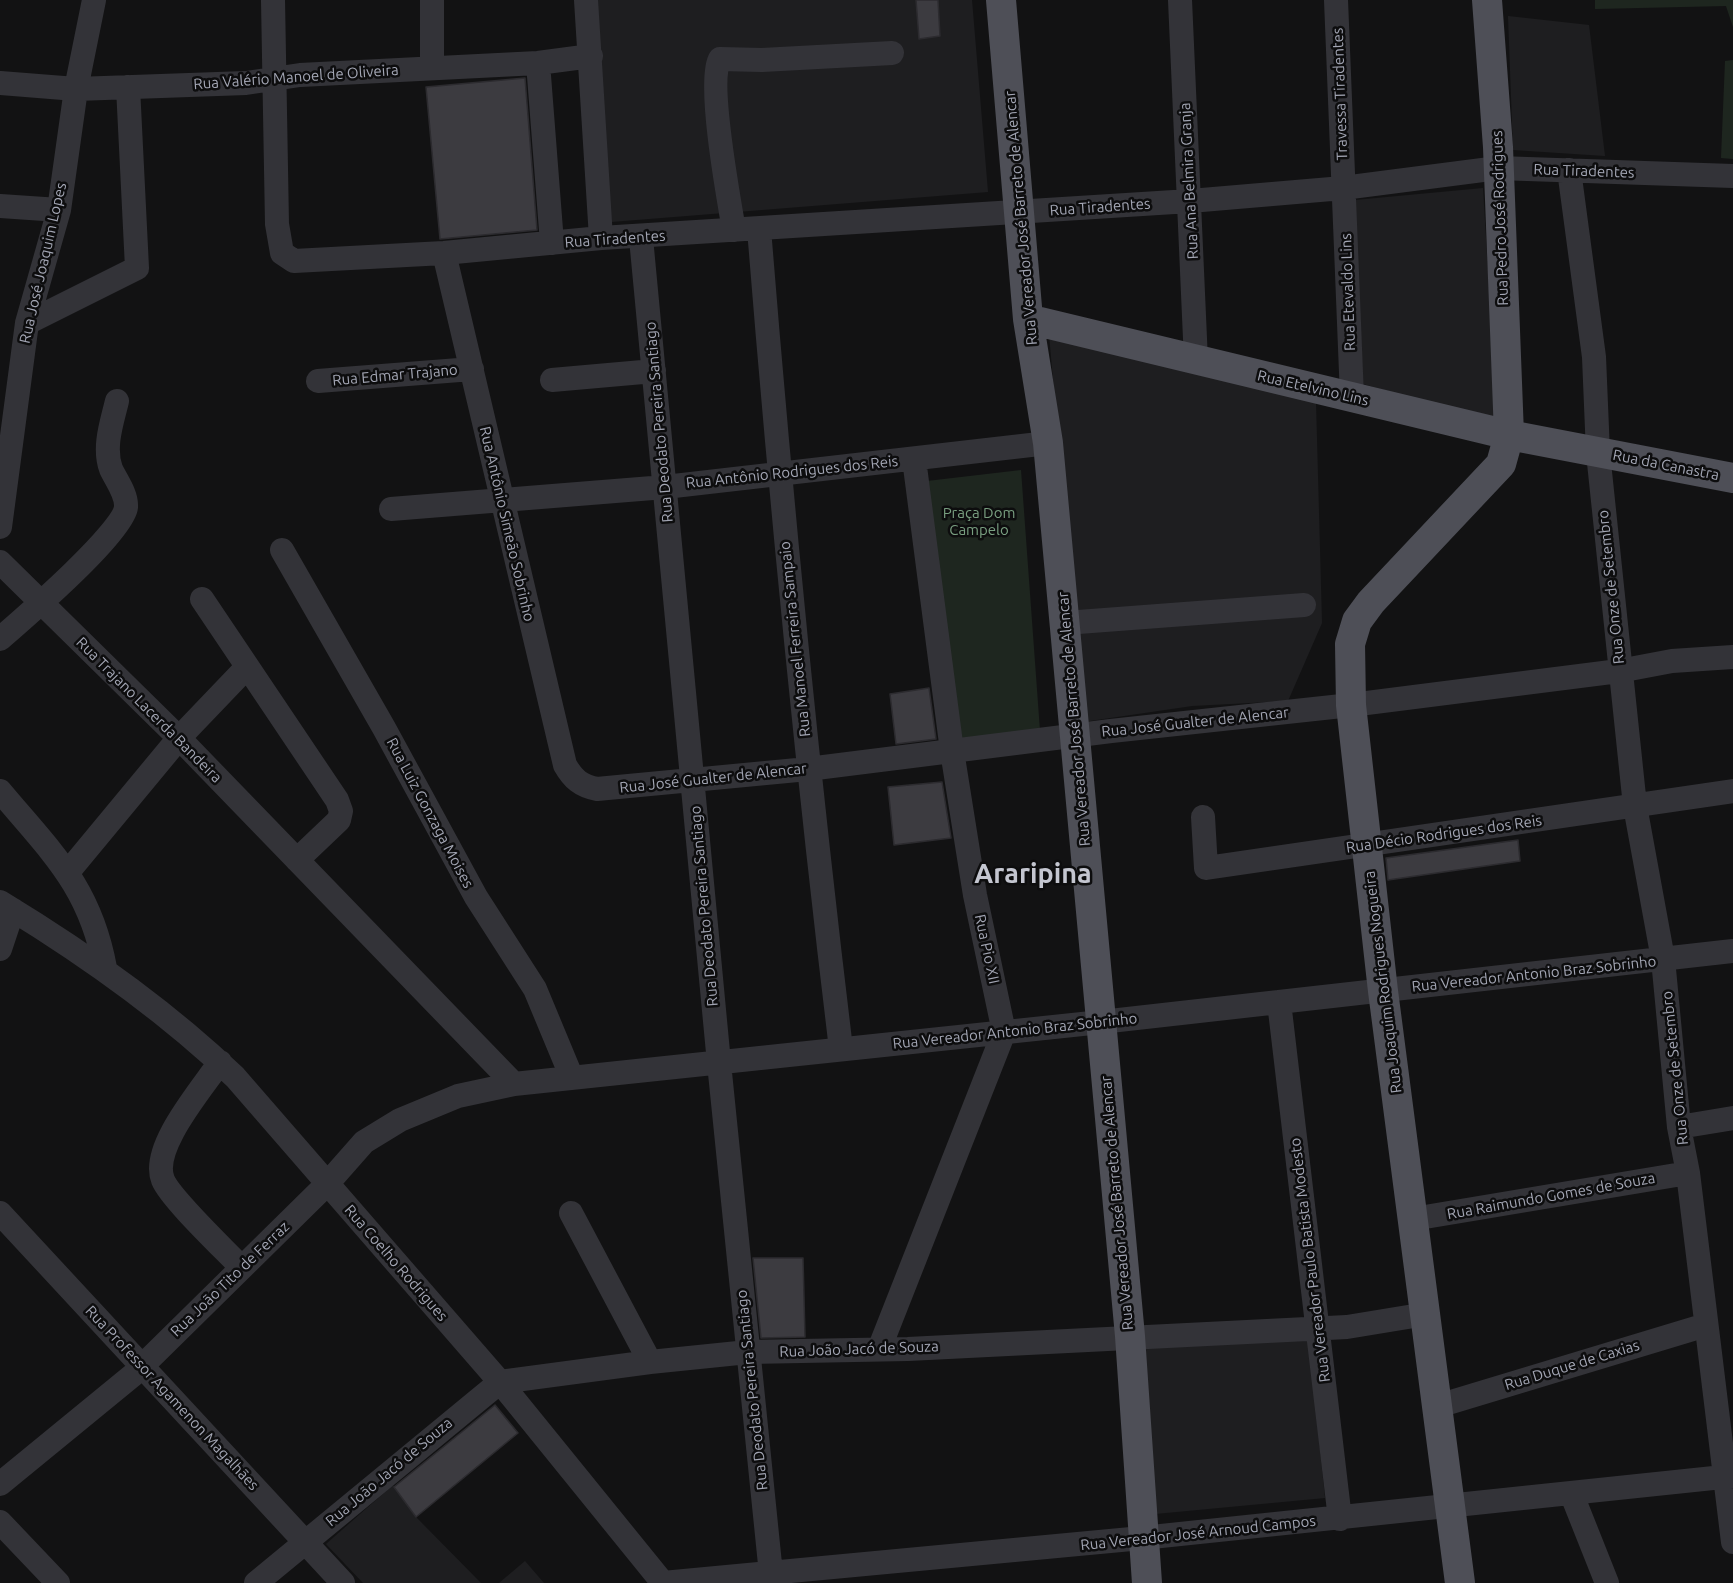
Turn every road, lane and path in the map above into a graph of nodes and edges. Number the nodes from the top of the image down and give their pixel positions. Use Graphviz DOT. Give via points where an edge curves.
graph roads {
  1 [pos="94,0"];
  2 [pos="273,0"];
  3 [pos="432,0"];
  4 [pos="586,0"];
  5 [pos="1001,0"];
  6 [pos="1180,0"];
  7 [pos="1336,0"];
  8 [pos="1487,0"];
  9 [pos="892,52"];
  10 [pos="591,56"];
  11 [pos="538,63"];
  12 [pos="432,68"];
  13 [pos="272,81"];
  14 [pos="0,83"];
  15 [pos="128,87"];
  16 [pos="76,89"];
  17 [pos="1498,168"];
  18 [pos="1569,170"];
  19 [pos="1733,176"];
  20 [pos="1344,188"];
  21 [pos="1190,201"];
  22 [pos="0,206"];
  23 [pos="59,210"];
  24 [pos="1019,213"];
  25 [pos="759,229"];
  26 [pos="734,230"];
  27 [pos="601,238"];
  28 [pos="641,238"];
  29 [pos="552,243"];
  30 [pos="444,253"];
  31 [pos="1028,319"];
  32 [pos="27,324"];
  33 [pos="1196,361"];
  34 [pos="472,369"];
  35 [pos="654,371"];
  36 [pos="552,380"];
  37 [pos="318,381"];
  38 [pos="1353,397"];
  39 [pos="117,401"];
  40 [pos="1509,435"];
  41 [pos="1048,443"];
  42 [pos="1598,453"];
  43 [pos="914,459"];
  44 [pos="778,474"];
  45 [pos="1733,478"];
  46 [pos="664,487"];
  47 [pos="500,500"];
  48 [pos="391,509"];
  49 [pos="0,527"];
  50 [pos="282,550"];
  51 [pos="0,562"];
  52 [pos="202,599"];
  53 [pos="40,604"];
  54 [pos="1304,605"];
  55 [pos="1065,623"];
  56 [pos="0,639"];
  57 [pos="1733,657"];
  58 [pos="246,668"];
  59 [pos="1619,671"];
  60 [pos="1351,705"];
  61 [pos="1075,736"];
  62 [pos="179,738"];
  63 [pos="952,751"];
  64 [pos="808,769"];
  65 [pos="693,780"];
  66 [pos="586,787"];
  67 [pos="0,791"];
  68 [pos="1733,791"];
  69 [pos="1635,806"];
  70 [pos="1203,817"];
  71 [pos="1367,845"];
  72 [pos="297,860"];
  73 [pos="68,872"];
  74 [pos="7,906"];
  75 [pos="0,949"];
  76 [pos="1733,951"];
  77 [pos="1663,959"];
  78 [pos="105,968"];
  79 [pos="1383,991"];
  80 [pos="1279,1002"];
  81 [pos="1101,1022"];
  82 [pos="1004,1032"];
  83 [pos="841,1049"];
  84 [pos="220,1062"];
  85 [pos="718,1063"];
  86 [pos="572,1078"];
  87 [pos="514,1084"];
  88 [pos="1733,1118"];
  89 [pos="1679,1127"];
  90 [pos="1689,1173"];
  91 [pos="327,1185"];
  92 [pos="0,1213"];
  93 [pos="571,1213"];
  94 [pos="1413,1219"];
  95 [pos="0,1228"];
  96 [pos="241,1267"];
  97 [pos="1426,1314"];
  98 [pos="1706,1325"];
  99 [pos="1318,1328"];
  100 [pos="1130,1336"];
  101 [pos="880,1347"];
  102 [pos="747,1352"];
  103 [pos="650,1362"];
  104 [pos="138,1370"];
  105 [pos="501,1382"];
  106 [pos="1438,1406"];
  107 [pos="1729,1477"];
  108 [pos="0,1484"];
  109 [pos="1572,1495"];
  110 [pos="1450,1507"];
  111 [pos="1340,1519"];
  112 [pos="0,1522"];
  113 [pos="1142,1538"];
  114 [pos="1733,1542"];
  115 [pos="300,1546"];
  116 [pos="771,1574"];
  117 [pos="58,1583"];
  118 [pos="256,1583"];
  119 [pos="327,1583"];
  120 [pos="343,1583"];
  121 [pos="663,1583"];
  122 [pos="1147,1583"];
  123 [pos="1460,1583"];
  124 [pos="1607,1583"];
  1 -- 16 [label="street, Rua José Joaquim Lopes"];
  2 -- 13 [label="street"];
  3 -- 12 [label="street"];
  4 -- 10 [label="street"];
  5 -- 24 [label="main road, Rua Vereador José Barreto de Alencar"];
  6 -- 21 [label="street, Rua Ana Belmira Granja"];
  7 -- 20 [label="street, Travessa Tiradentes"];
  8 -- 17 [label="main road, Rua Pedro José Rodrigues"];
  9 -- 26 [label="street" via="720,59 717,117"];
  10 -- 11 [label="street, Rua Valério Manoel de Oliveira"];
  10 -- 27 [label="street"];
  11 -- 12 [label="street, Rua Valério Manoel de Oliveira"];
  11 -- 29 [label="street"];
  12 -- 13 [label="street, Rua Valério Manoel de Oliveira" via="300,75"];
  13 -- 15 [label="street, Rua Valério Manoel de Oliveira"];
  13 -- 30 [label="street, Rua Tiradentes" via="277,224 282,254 294,261"];
  14 -- 16 [label="street, Rua Valério Manoel de Oliveira"];
  15 -- 16 [label="street, Rua Valério Manoel de Oliveira"];
  15 -- 32 [label="street" via="137,268"];
  16 -- 23 [label="street, Rua José Joaquim Lopes"];
  17 -- 18 [label="street, Rua Tiradentes"];
  17 -- 20 [label="street, Rua Tiradentes"];
  17 -- 40 [label="main road, Rua Pedro José Rodrigues"];
  18 -- 19 [label="street, Rua Tiradentes"];
  18 -- 42 [label="street, Rua Onze de Setembro" via="1593,357"];
  20 -- 21 [label="street, Rua Tiradentes"];
  20 -- 38 [label="street, Rua Etevaldo Lins"];
  21 -- 24 [label="street, Rua Tiradentes"];
  21 -- 33 [label="street, Rua Ana Belmira Granja"];
  22 -- 23 [label="street"];
  23 -- 32 [label="street, Rua José Joaquim Lopes"];
  24 -- 25 [label="street, Rua Tiradentes"];
  24 -- 31 [label="main road, Rua Vereador José Barreto de Alencar"];
  25 -- 26 [label="street, Rua Tiradentes"];
  25 -- 44 [label="street, Rua Manoel Ferreira Sampaio"];
  26 -- 28 [label="street, Rua Tiradentes"];
  27 -- 28 [label="street, Rua Tiradentes"];
  27 -- 29 [label="street, Rua Tiradentes"];
  28 -- 35 [label="street, Rua Deodato Pereira Santiago"];
  29 -- 30 [label="street, Rua Tiradentes"];
  30 -- 34 [label="street, Rua Antônio Simeão Sobrinho"];
  31 -- 33 [label="main road, Rua Etelvino Lins"];
  31 -- 41 [label="main road, Rua Vereador José Barreto de Alencar"];
  32 -- 49 [label="street, Rua José Joaquim Lopes"];
  33 -- 38 [label="main road, Rua Etelvino Lins"];
  34 -- 37 [label="street, Rua Edmar Trajano"];
  34 -- 47 [label="street, Rua Antônio Simeão Sobrinho"];
  35 -- 36 [label="street"];
  35 -- 46 [label="street, Rua Deodato Pereira Santiago"];
  38 -- 40 [label="main road, Rua Etelvino Lins"];
  39 -- 53 [label="street" via="108,456 126,500 124,516"];
  40 -- 42 [label="main road, Rua Etelvino Lins"];
  40 -- 60 [label="main road, Rua Joaquim Rodrigues Nogueira" via="1501,464 1357,621 1350,644"];
  41 -- 43 [label="street, Rua Antônio Rodrigues dos Reis"];
  41 -- 55 [label="main road, Rua Vereador José Barreto de Alencar"];
  42 -- 45 [label="main road, Rua da Canastra"];
  42 -- 59 [label="street, Rua Onze de Setembro"];
  43 -- 44 [label="street, Rua Antônio Rodrigues dos Reis"];
  43 -- 63 [label="street, Rua Pio XII"];
  44 -- 46 [label="street, Rua Antônio Rodrigues dos Reis"];
  44 -- 64 [label="street, Rua Manoel Ferreira Sampaio"];
  46 -- 47 [label="street, Rua Antônio Rodrigues dos Reis"];
  46 -- 65 [label="street, Rua Deodato Pereira Santiago"];
  47 -- 48 [label="street, Rua Antônio Rodrigues dos Reis"];
  47 -- 66 [label="street, Rua Antônio Simeão Sobrinho" via="565,765 572,778"];
  50 -- 86 [label="street, Rua Luiz Gonzaga Moises" via="476,897 535,989"];
  51 -- 53 [label="street, Rua Trajano Lacerda Bandeira"];
  52 -- 58 [label="street"];
  53 -- 56 [label="street"];
  53 -- 62 [label="street, Rua Trajano Lacerda Bandeira"];
  54 -- 55 [label="street"];
  55 -- 61 [label="main road, Rua Vereador José Barreto de Alencar"];
  57 -- 59 [label="street, Rua José Gualter de Alencar" via="1672,660"];
  58 -- 62 [label="street"];
  58 -- 72 [label="street" via="338,800 341,811 334,827"];
  59 -- 60 [label="street, Rua José Gualter de Alencar"];
  59 -- 69 [label="street, Rua Onze de Setembro"];
  60 -- 61 [label="street, Rua José Gualter de Alencar"];
  60 -- 71 [label="main road, Rua Joaquim Rodrigues Nogueira"];
  61 -- 63 [label="street, Rua José Gualter de Alencar"];
  61 -- 81 [label="main road, Rua Vereador José Barreto de Alencar"];
  62 -- 72 [label="street, Rua Trajano Lacerda Bandeira"];
  62 -- 73 [label="street"];
  63 -- 64 [label="street, Rua José Gualter de Alencar"];
  63 -- 82 [label="street, Rua Pio XII" via="975,895"];
  64 -- 65 [label="street, Rua José Gualter de Alencar"];
  64 -- 83 [label="street, Rua Manoel Ferreira Sampaio"];
  65 -- 66 [label="street, Rua José Gualter de Alencar"];
  65 -- 85 [label="street, Rua Deodato Pereira Santiago"];
  67 -- 73 [label="street"];
  68 -- 69 [label="street, Rua Décio Rodrigues dos Reis"];
  69 -- 71 [label="street, Rua Décio Rodrigues dos Reis"];
  69 -- 77 [label="street, Rua Onze de Setembro"];
  70 -- 71 [label="street, Rua Décio Rodrigues dos Reis" via="1206,868"];
  71 -- 79 [label="main road, Rua Joaquim Rodrigues Nogueira"];
  72 -- 87 [label="street, Rua Trajano Lacerda Bandeira"];
  73 -- 78 [label="street" via="92,915"];
  74 -- 75 [label="street"];
  74 -- 78 [label="street, Rua Coelho Rodrigues"];
  76 -- 77 [label="street, Rua Vereador Antonio Braz Sobrinho"];
  77 -- 79 [label="street, Rua Vereador Antonio Braz Sobrinho"];
  77 -- 89 [label="street, Rua Onze de Setembro"];
  78 -- 84 [label="street, Rua Coelho Rodrigues"];
  79 -- 80 [label="street, Rua Vereador Antonio Braz Sobrinho"];
  79 -- 94 [label="main road, Rua Joaquim Rodrigues Nogueira"];
  80 -- 81 [label="street, Rua Vereador Antonio Braz Sobrinho"];
  80 -- 99 [label="street, Rua Vereador Paulo Batista Modesto"];
  81 -- 82 [label="street, Rua Vereador Antonio Braz Sobrinho"];
  81 -- 100 [label="main road, Rua Vereador José Barreto de Alencar"];
  82 -- 83 [label="street, Rua Vereador Antonio Braz Sobrinho"];
  82 -- 101 [label="street"];
  83 -- 85 [label="street, Rua Vereador Antonio Braz Sobrinho"];
  84 -- 91 [label="street, Rua Coelho Rodrigues"];
  84 -- 96 [label="street" via="168,1139 162,1169 164,1181 178,1199"];
  85 -- 86 [label="street, Rua Vereador Antonio Braz Sobrinho"];
  85 -- 102 [label="street, Rua Deodato Pereira Santiago"];
  86 -- 87 [label="street, Rua Vereador Antonio Braz Sobrinho"];
  87 -- 91 [label="street, Rua Vereador Antonio Braz Sobrinho" via="458,1096 400,1119 364,1142"];
  88 -- 89 [label="street"];
  89 -- 90 [label="street, Rua Onze de Setembro"];
  90 -- 94 [label="street, Rua Raimundo Gomes de Souza"];
  90 -- 98 [label="street, Rua Onze de Setembro"];
  91 -- 96 [label="street, Rua João Tito de Ferraz"];
  91 -- 105 [label="street, Rua Coelho Rodrigues"];
  92 -- 104 [label="street, Rua Professor Agamenon Magalhães"];
  93 -- 103 [label="street"];
  94 -- 97 [label="main road, Rua Joaquim Rodrigues Nogueira"];
  95 -- 104 [label="street, Rua Professor Agamenon Magalhães"];
  96 -- 104 [label="street, Rua João Tito de Ferraz"];
  97 -- 99 [label="street, Rua João Jacó de Souza"];
  97 -- 106 [label="main road, Rua Joaquim Rodrigues Nogueira"];
  98 -- 106 [label="street, Rua Duque de Caxias"];
  98 -- 107 [label="street, Rua Onze de Setembro"];
  99 -- 100 [label="street, Rua João Jacó de Souza"];
  99 -- 111 [label="street, Rua Vereador Paulo Batista Modesto"];
  100 -- 101 [label="street, Rua João Jacó de Souza" via="908,1349"];
  100 -- 113 [label="main road, Rua Vereador José Barreto de Alencar"];
  101 -- 102 [label="street, Rua João Jacó de Souza"];
  102 -- 103 [label="street, Rua João Jacó de Souza"];
  102 -- 116 [label="street, Rua Deodato Pereira Santiago"];
  103 -- 105 [label="street, Rua João Jacó de Souza"];
  104 -- 108 [label="street, Rua João Tito de Ferraz"];
  104 -- 115 [label="street, Rua Professor Agamenon Magalhães"];
  105 -- 115 [label="street, Rua João Jacó de Souza"];
  105 -- 121 [label="street, Rua Coelho Rodrigues"];
  106 -- 110 [label="main road, Rua Joaquim Rodrigues Nogueira"];
  107 -- 109 [label="street, Rua Vereador José Arnoud Campos"];
  107 -- 114 [label="street, Rua Onze de Setembro"];
  109 -- 110 [label="street, Rua Vereador José Arnoud Campos"];
  109 -- 124 [label="street"];
  110 -- 111 [label="street, Rua Vereador José Arnoud Campos"];
  110 -- 123 [label="main road, Rua Joaquim Rodrigues Nogueira"];
  111 -- 113 [label="street, Rua Vereador José Arnoud Campos"];
  112 -- 117 [label="street"];
  113 -- 116 [label="street, Rua Vereador José Arnoud Campos"];
  113 -- 122 [label="main road, Rua Vereador José Barreto de Alencar"];
  115 -- 118 [label="street, Rua João Jacó de Souza"];
  115 -- 119 [label="street, Rua Professor Agamenon Magalhães"];
  115 -- 120 [label="street, Rua Professor Agamenon Magalhães"];
  116 -- 121 [label="street, Rua Vereador José Arnoud Campos"];
}
